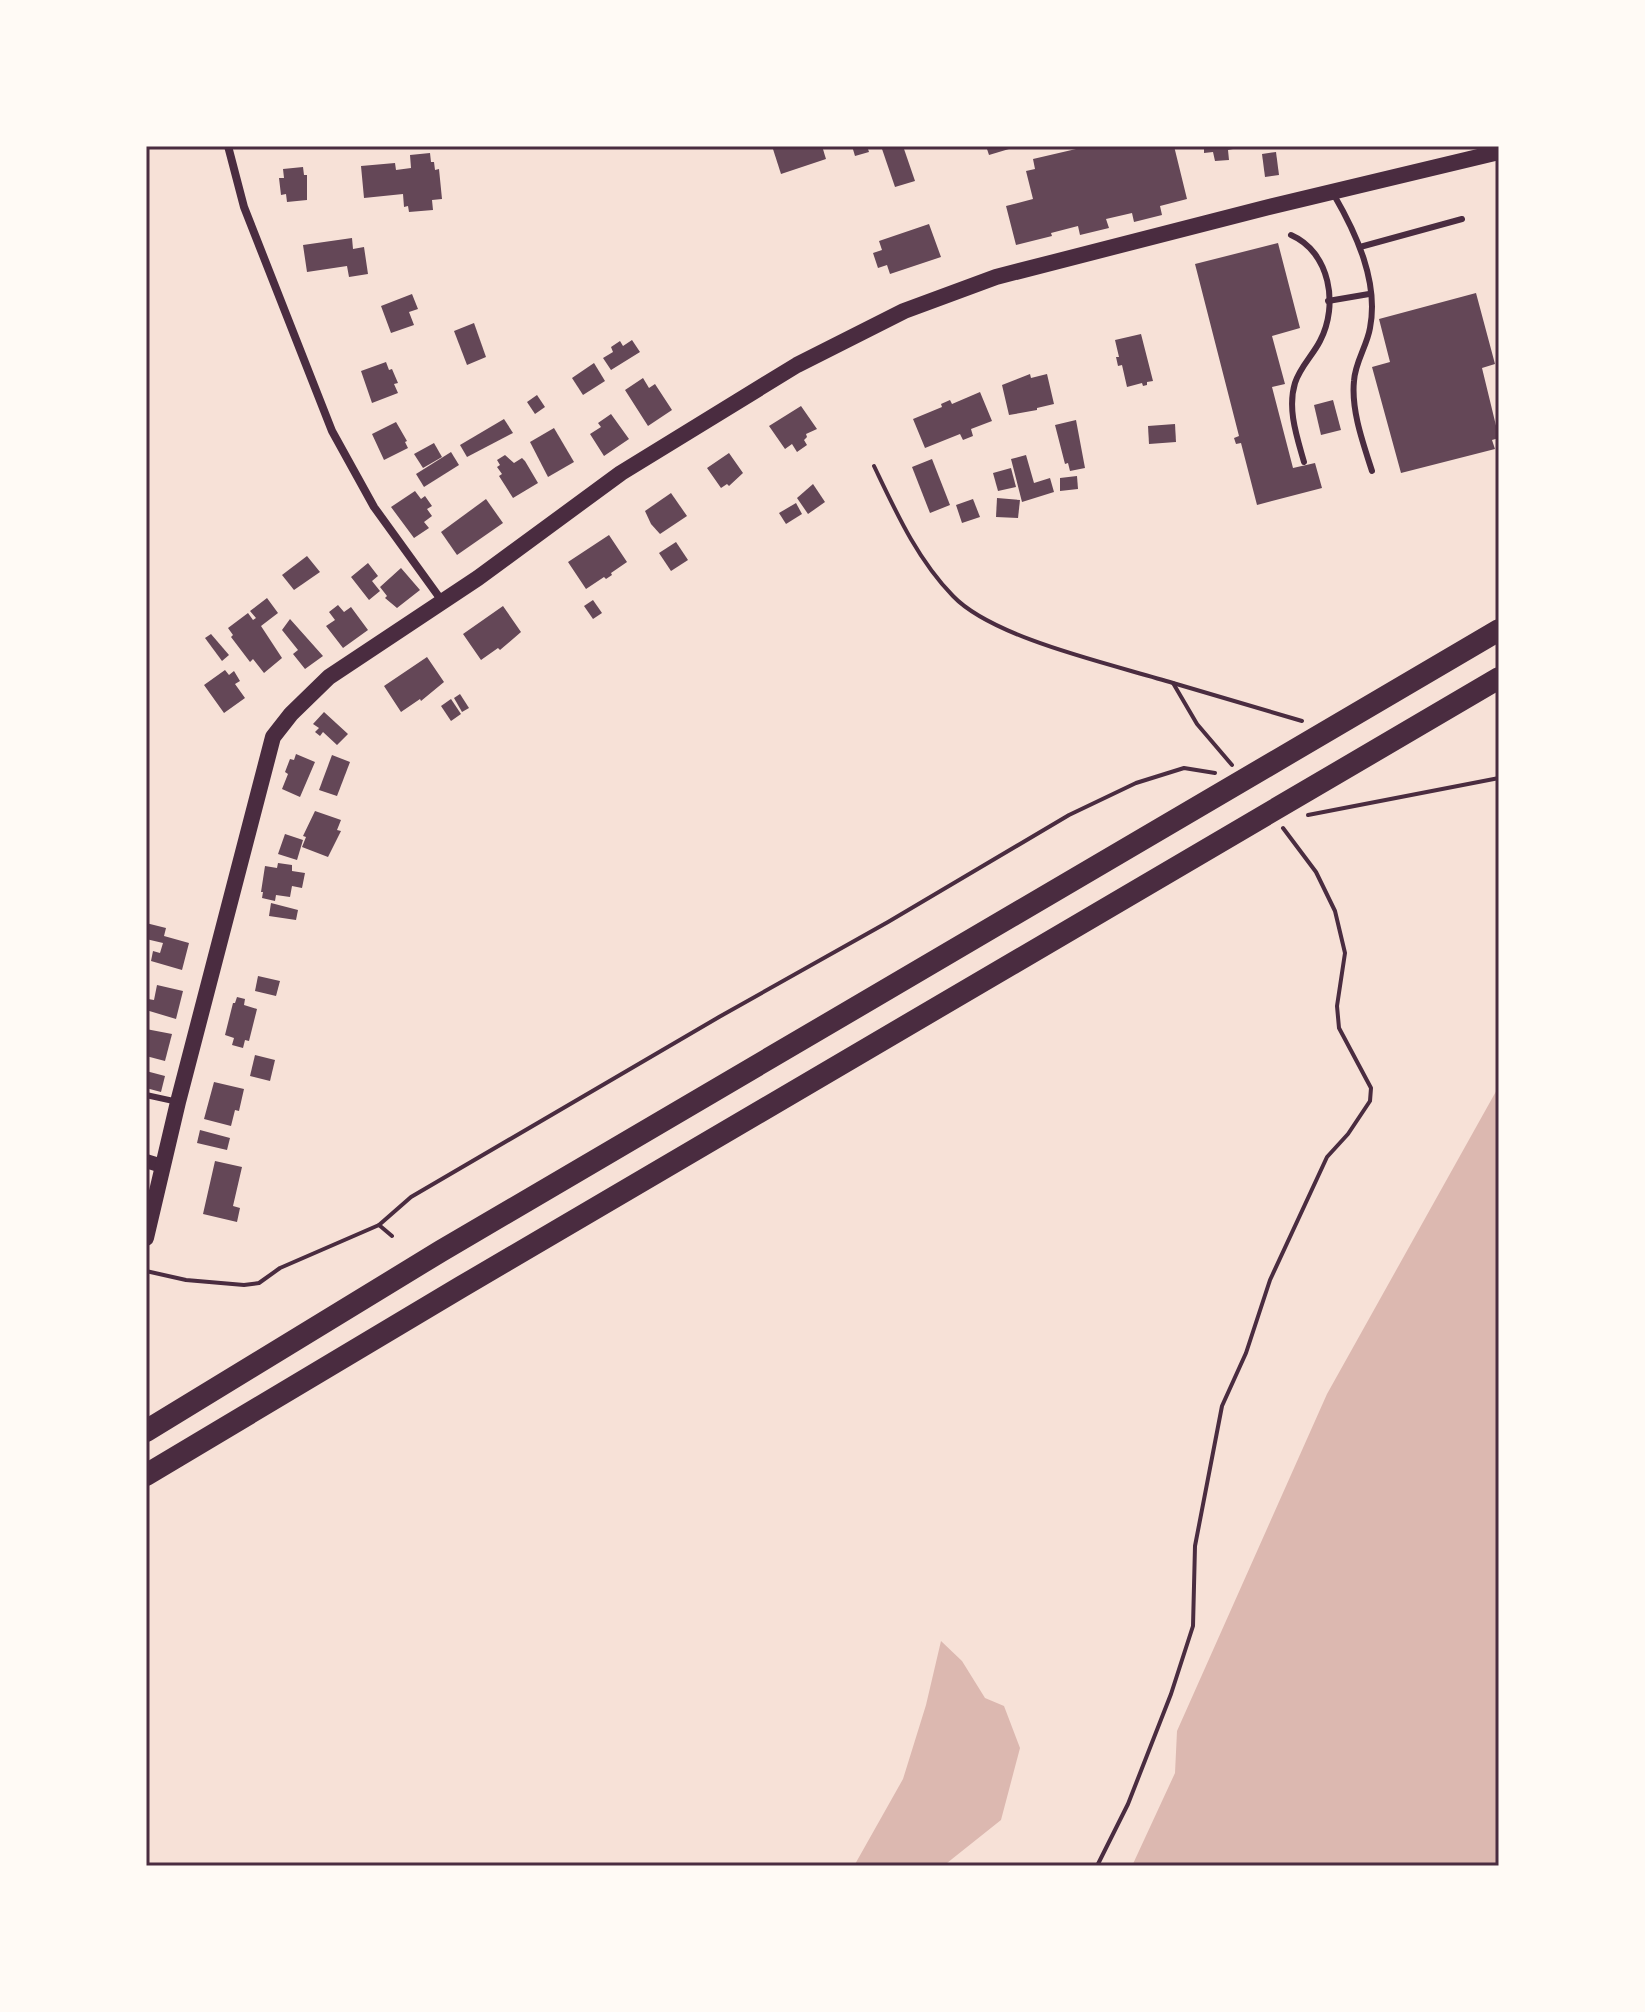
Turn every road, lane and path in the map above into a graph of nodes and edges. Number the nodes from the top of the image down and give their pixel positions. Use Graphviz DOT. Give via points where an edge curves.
graph roads {
  1 [pos="228,146"];
  2 [pos="1499,152"];
  3 [pos="1332,192"];
  4 [pos="1462,219"];
  5 [pos="1291,235"];
  6 [pos="1360,247"];
  7 [pos="1369,294"];
  8 [pos="1328,301"];
  9 [pos="1304,462"];
  10 [pos="874,466"];
  11 [pos="1372,471"];
  12 [pos="442,601"];
  13 [pos="1499,630"];
  14 [pos="1499,678"];
  15 [pos="1173,683"];
  16 [pos="1309,723"];
  17 [pos="1233,767"];
  18 [pos="1218,774"];
  19 [pos="1499,778"];
  20 [pos="1295,816"];
  21 [pos="1279,823"];
  22 [pos="146,1095"];
  23 [pos="178,1102"];
  24 [pos="154,1164"];
  25 [pos="379,1225"];
  26 [pos="392,1236"];
  27 [pos="146,1238"];
  28 [pos="146,1271"];
  29 [pos="146,1431"];
  30 [pos="146,1475"];
  31 [pos="1097,1866"];
  1 -- 12 [label="street" via="244,207 332,431 374,507"];
  2 -- 3 [label="main road"];
  3 -- 6 [label="lane"];
  3 -- 12 [label="main road" via="996,277 904,311 797,365 621,473"];
  4 -- 6 [label="lane"];
  5 -- 8 [label="lane" via="1315,252 1327,276"];
  6 -- 7 [label="lane"];
  7 -- 8 [label="lane"];
  7 -- 11 [label="lane" via="1371,325 1354,381"];
  8 -- 9 [label="lane" via="1329,318 1295,384 1292,403"];
  10 -- 15 [label="path" via="903,527 955,599 991,622 1046,645"];
  12 -- 23 [label="main road" via="329,677 273,737"];
  13 -- 29 [label="highway" via="441,1251"];
  14 -- 30 [label="highway"];
  15 -- 16 [label="path"];
  15 -- 17 [label="path" via="1197,724"];
  18 -- 25 [label="path" via="1184,768 1136,783 1069,815 411,1197"];
  19 -- 20 [label="path"];
  21 -- 31 [label="path" via="1316,872 1335,911 1345,953 1339,1028 1371,1088 1370,1101 1327,1157 1270,1280 1222,1406 1195,1546 1193,1626 1128,1804"];
  22 -- 23 [label="lane"];
  23 -- 24 [label="main road"];
  24 -- 27 [label="main road"];
  25 -- 26 [label="path"];
  25 -- 28 [label="path" via="280,1268 259,1283 186,1280"];
}
